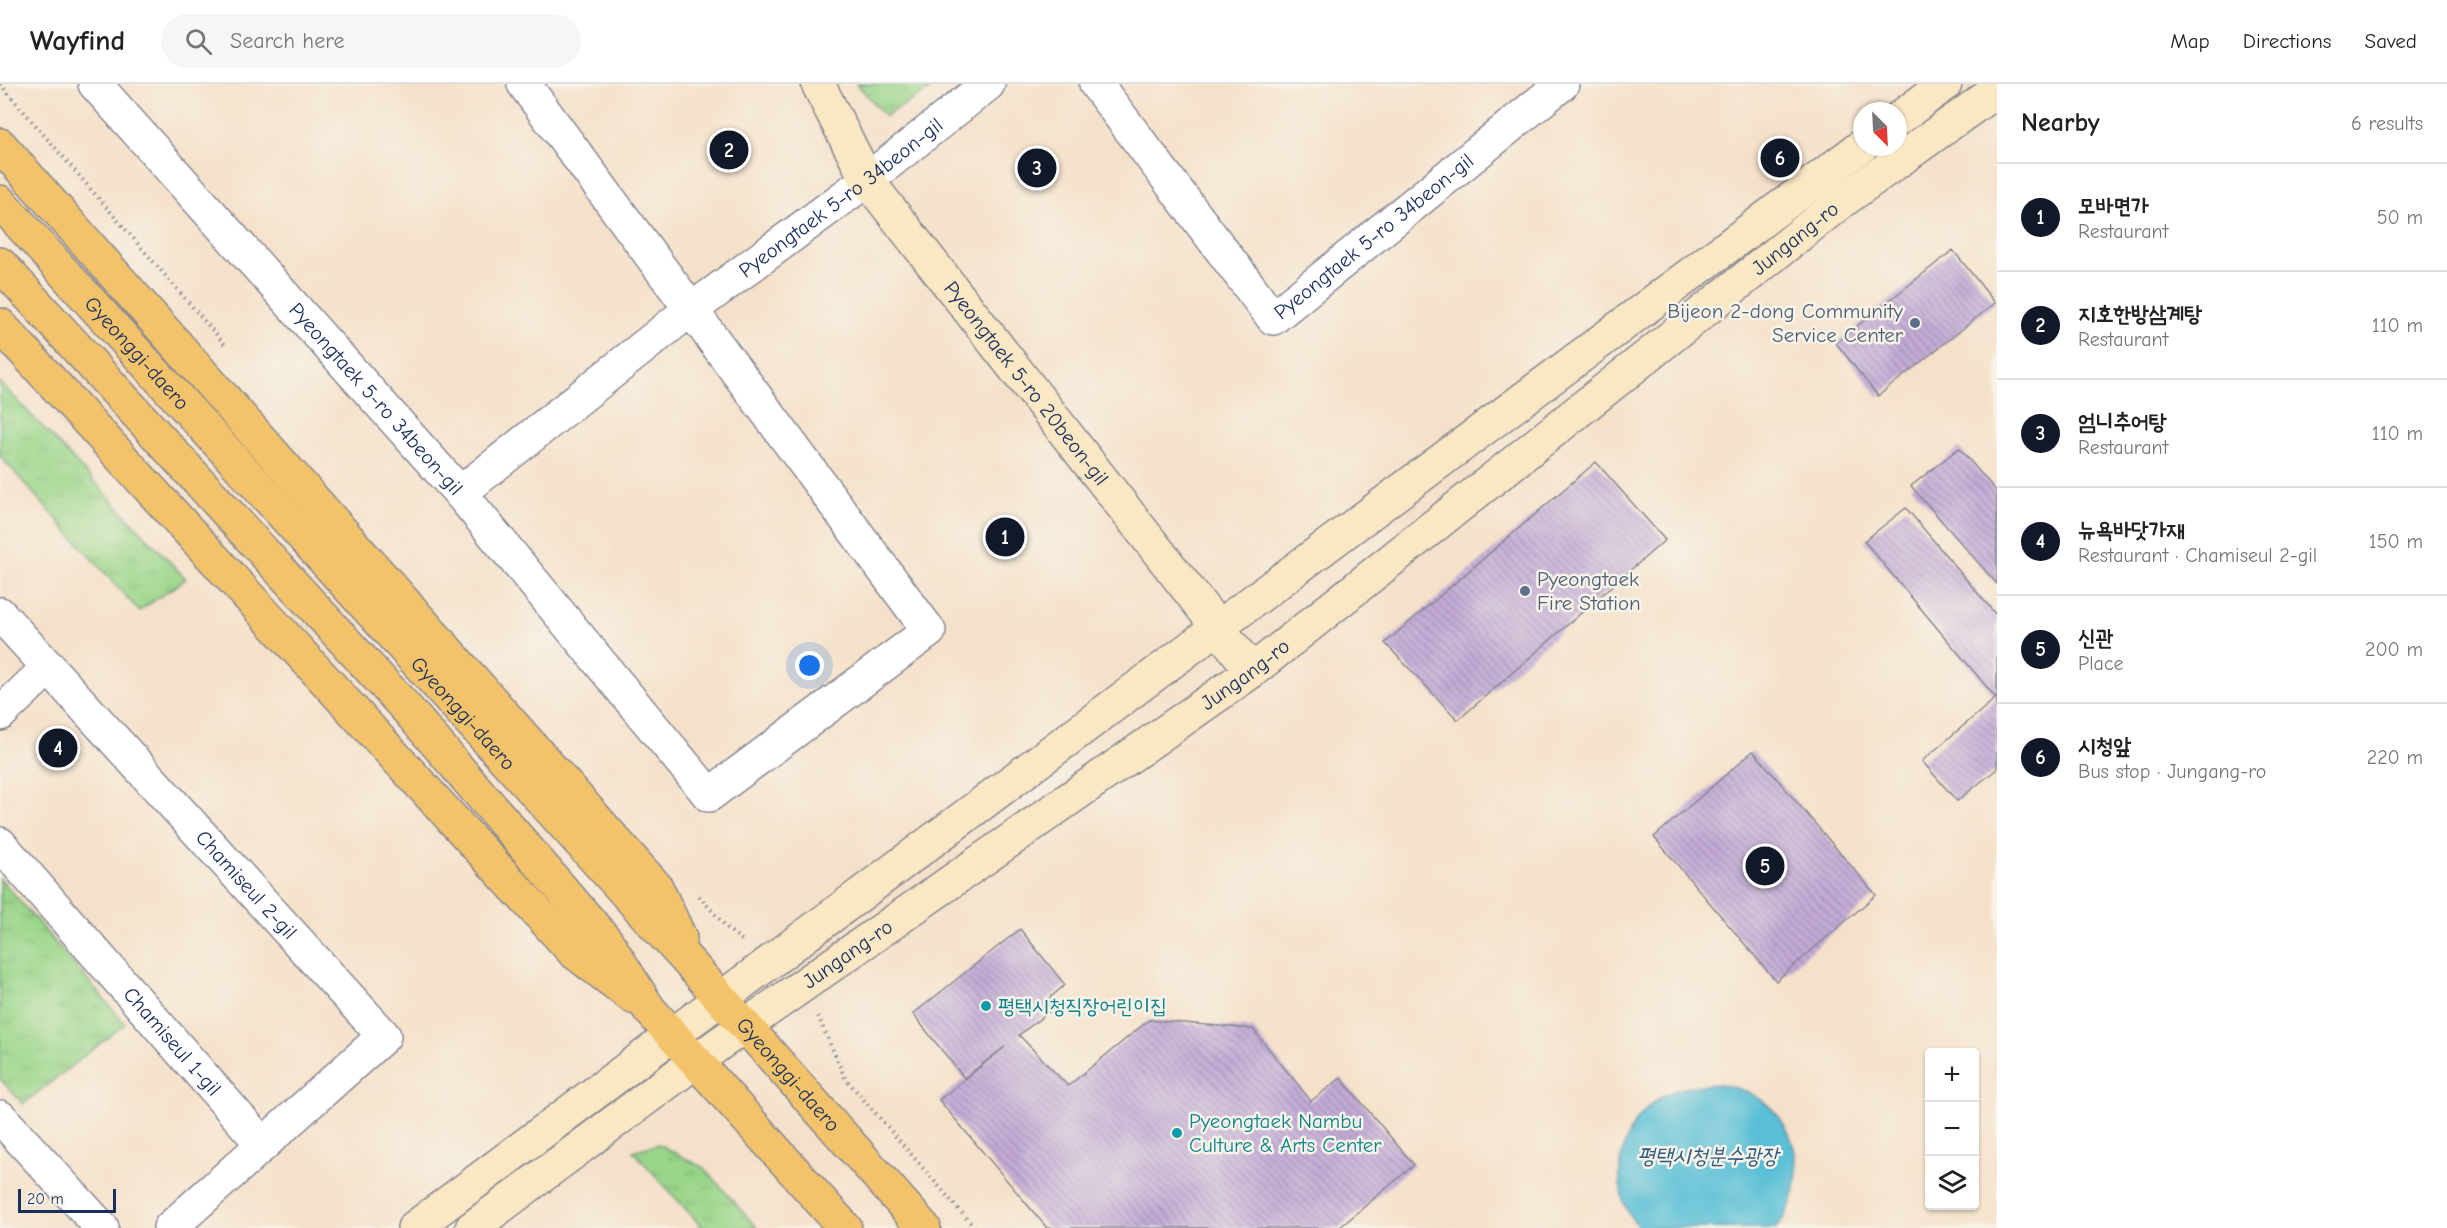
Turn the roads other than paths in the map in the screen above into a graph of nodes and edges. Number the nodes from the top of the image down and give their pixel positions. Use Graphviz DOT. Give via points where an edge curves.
graph roads {
  1 [pos="95,84"];
  2 [pos="524,84"];
  3 [pos="818,84"];
  4 [pos="988,84"];
  5 [pos="1096,84"];
  6 [pos="1563,84"];
  7 [pos="1945,84"];
  8 [pos="1997,90"];
  9 [pos="1907,112"];
  10 [pos="0,145"];
  11 [pos="1853,153"];
  12 [pos="867,180"];
  13 [pos="0,202"];
  14 [pos="0,264"];
  15 [pos="691,311"];
  16 [pos="0,325"];
  17 [pos="459,493"];
  18 [pos="0,614"];
  19 [pos="1216,626"];
  20 [pos="49,667"];
  21 [pos="1252,671"];
  22 [pos="0,714"];
  23 [pos="0,844"];
  24 [pos="693,967"];
  25 [pos="721,998"];
  26 [pos="649,1009"];
  27 [pos="745,1026"];
  28 [pos="672,1035"];
  29 [pos="695,1061"];
  30 [pos="0,1117"];
  31 [pos="263,1145"];
  32 [pos="102,1228"];
  33 [pos="170,1228"];
  34 [pos="414,1228"];
  35 [pos="472,1228"];
  36 [pos="844,1228"];
  37 [pos="924,1228"];
  1 -- 17 [label="street, Pyeongtaek 5-ro 34beon-gil"];
  2 -- 15 [label="street"];
  3 -- 12 [label="main road, Pyeongtaek 5-ro 20beon-gil"];
  4 -- 12 [label="street, Pyeongtaek 5-ro 34beon-gil"];
  5 -- 6 [label="street, Pyeongtaek 5-ro 34beon-gil" via="1273,318"];
  7 -- 9 [label="main road"];
  8 -- 21 [label="main road, Jungang-ro" via="1837,205"];
  10 -- 24 [label="main road" via="656,887"];
  11 -- 19 [label="main road, Jungang-ro"];
  12 -- 15 [label="street, Pyeongtaek 5-ro 34beon-gil"];
  12 -- 19 [label="main road, Pyeongtaek 5-ro 20beon-gil"];
  13 -- 24 [label="main road, Gyeonggi-daero"];
  14 -- 26 [label="main road, Gyeonggi-daero" via="406,709 607,942"];
  15 -- 17 [label="street, Pyeongtaek 5-ro 34beon-gil"];
  15 -- 17 [label="street" via="929,631 709,795"];
  16 -- 26 [label="main road" via="574,952"];
  18 -- 20 [label="street, Chamiseul 2-gil"];
  19 -- 21 [label="main road, Pyeongtaek 5-ro 20beon-gil"];
  19 -- 25 [label="main road, Jungang-ro"];
  20 -- 22 [label="street"];
  20 -- 31 [label="street, Chamiseul 2-gil" via="384,1036"];
  21 -- 27 [label="main road, Jungang-ro"];
  23 -- 31 [label="street, Chamiseul 1-gil"];
  24 -- 25 [label="main road, Gyeonggi-daero"];
  25 -- 27 [label="main road, Gyeonggi-daero"];
  25 -- 28 [label="main road, Jungang-ro"];
  26 -- 28 [label="main road, Gyeonggi-daero"];
  27 -- 29 [label="main road, Jungang-ro"];
  27 -- 37 [label="main road, Gyeonggi-daero"];
  28 -- 29 [label="main road, Gyeonggi-daero"];
  28 -- 34 [label="main road, Jungang-ro"];
  29 -- 35 [label="main road, Jungang-ro"];
  29 -- 36 [label="main road, Gyeonggi-daero"];
  30 -- 32 [label="street"];
  31 -- 33 [label="street"];
}
